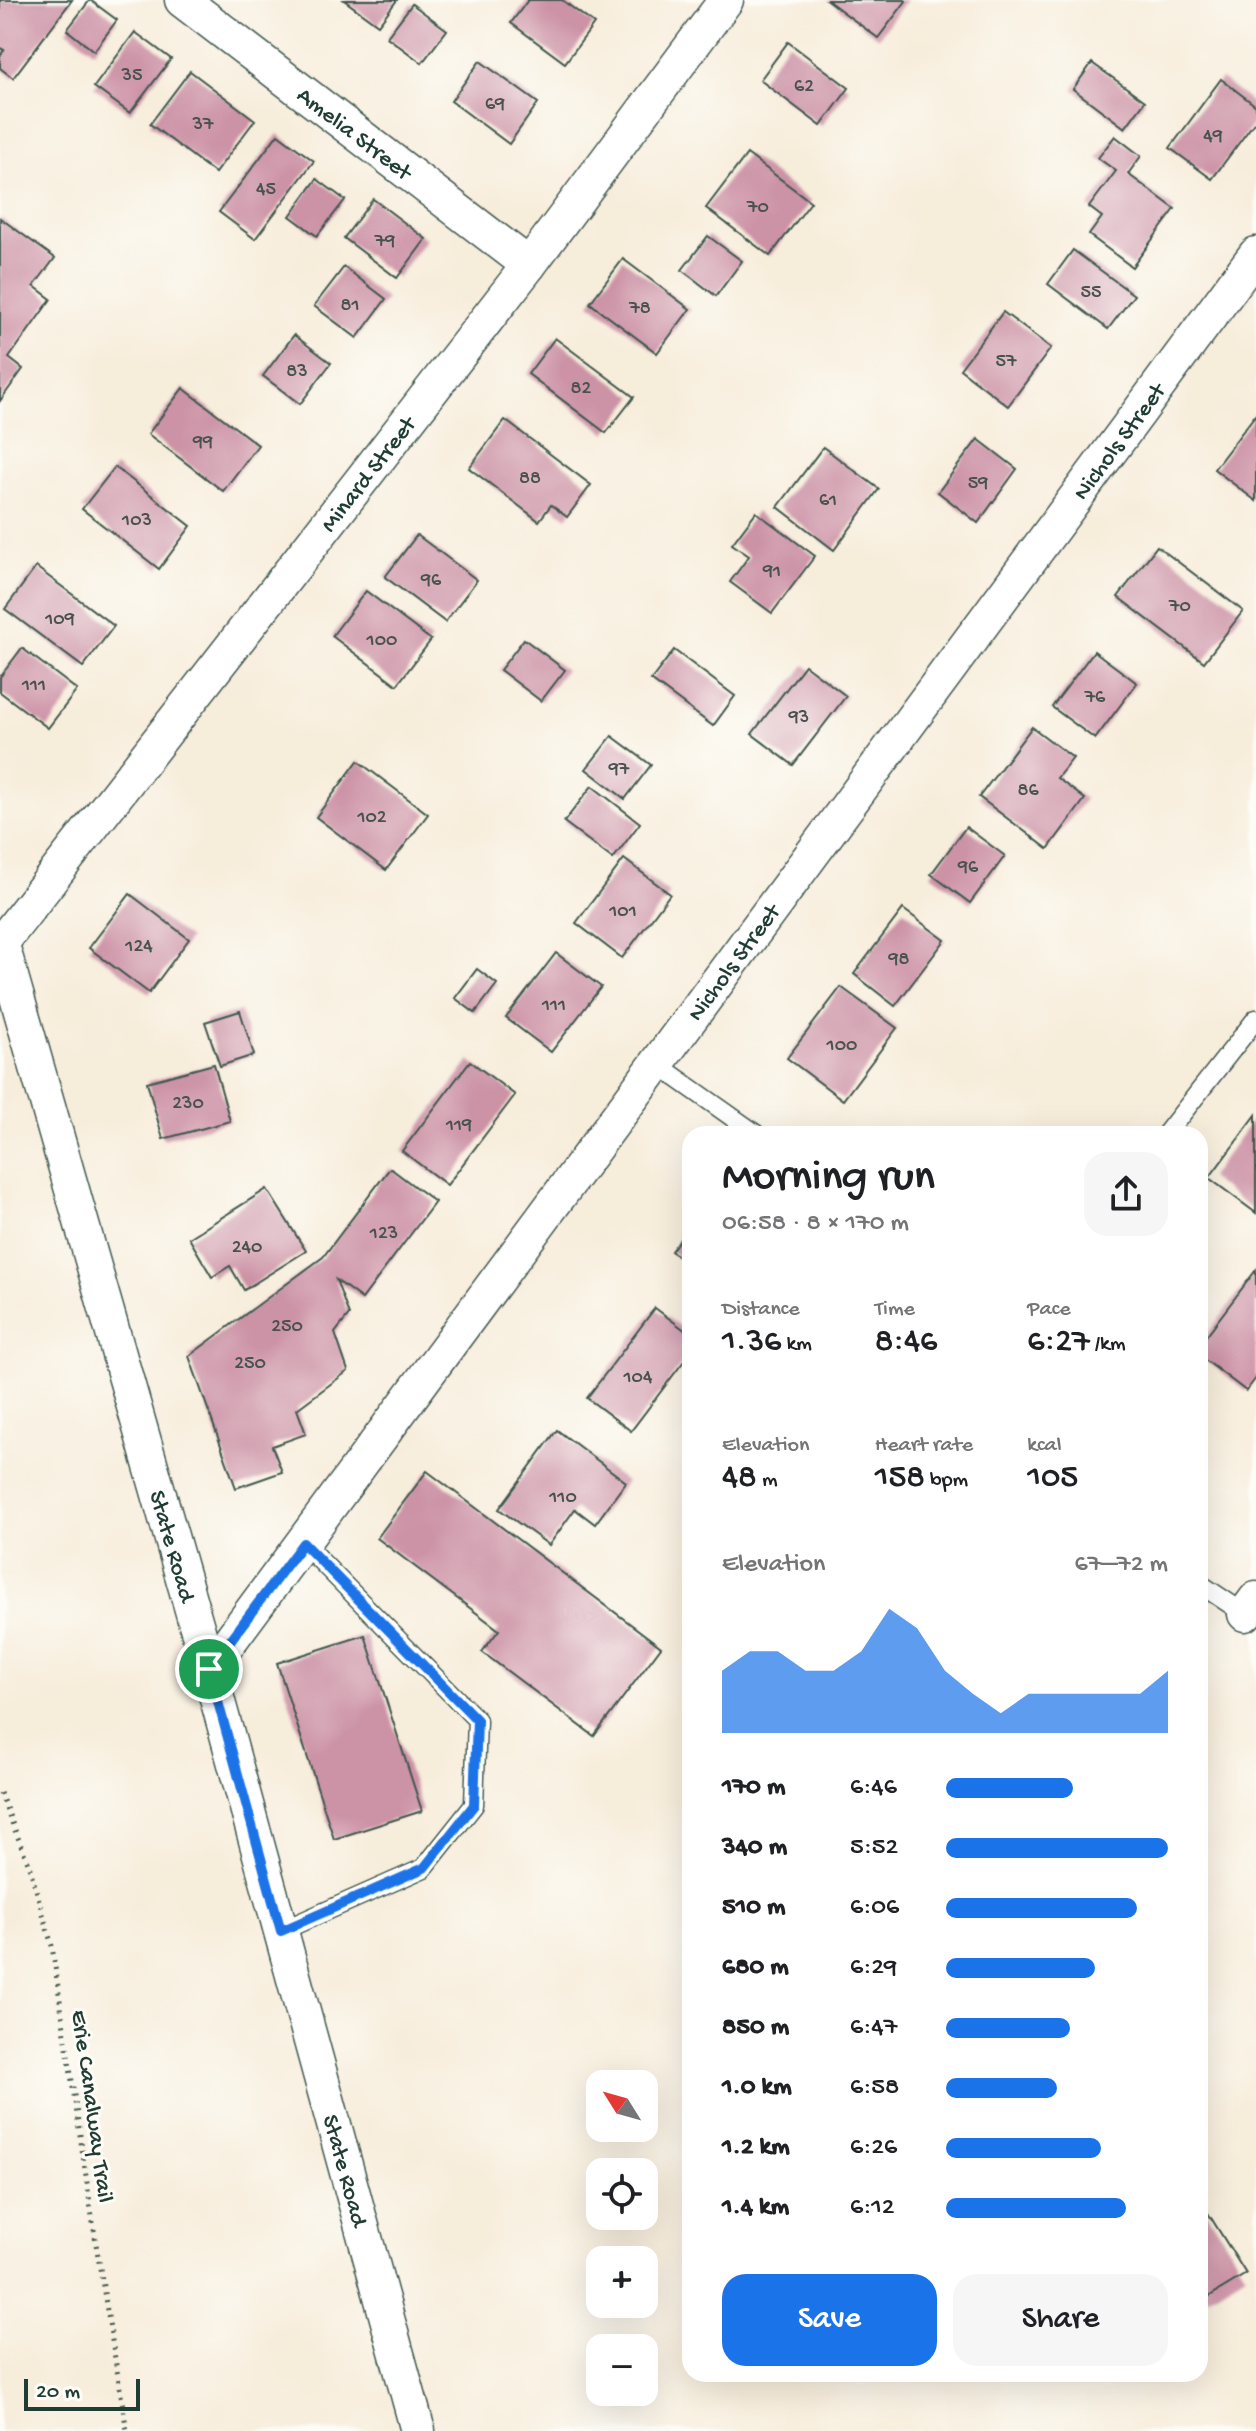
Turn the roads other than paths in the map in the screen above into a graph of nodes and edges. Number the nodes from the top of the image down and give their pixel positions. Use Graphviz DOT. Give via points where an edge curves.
graph roads {
  1 [pos="726,0"];
  2 [pos="195,4"];
  3 [pos="1256,254"];
  4 [pos="529,265"];
  5 [pos="1,940"];
  6 [pos="1256,1019"];
  7 [pos="657,1064"];
  8 [pos="745,1126"];
  9 [pos="1172,1126"];
  10 [pos="303,1543"];
  11 [pos="1208,1588"];
  12 [pos="1251,1607"];
  13 [pos="209,1669"];
  14 [pos="281,1931"];
  15 [pos="418,2431"];
  1 -- 4 [label="street, Minard Street"];
  2 -- 4 [label="street, Amelia Street"];
  3 -- 7 [label="street, Nichols Street"];
  4 -- 5 [label="street, Minard Street"];
  5 -- 13 [label="street, State Road"];
  6 -- 9 [label="lane"];
  7 -- 8 [label="lane"];
  7 -- 10 [label="street, Nichols Street"];
  10 -- 13 [label="street, Nichols Street"];
  10 -- 14 [label="lane" via="477,1720 474,1805 424,1868"];
  11 -- 12 [label="lane"];
  13 -- 14 [label="street, State Road"];
  14 -- 15 [label="street, State Road"];
}
